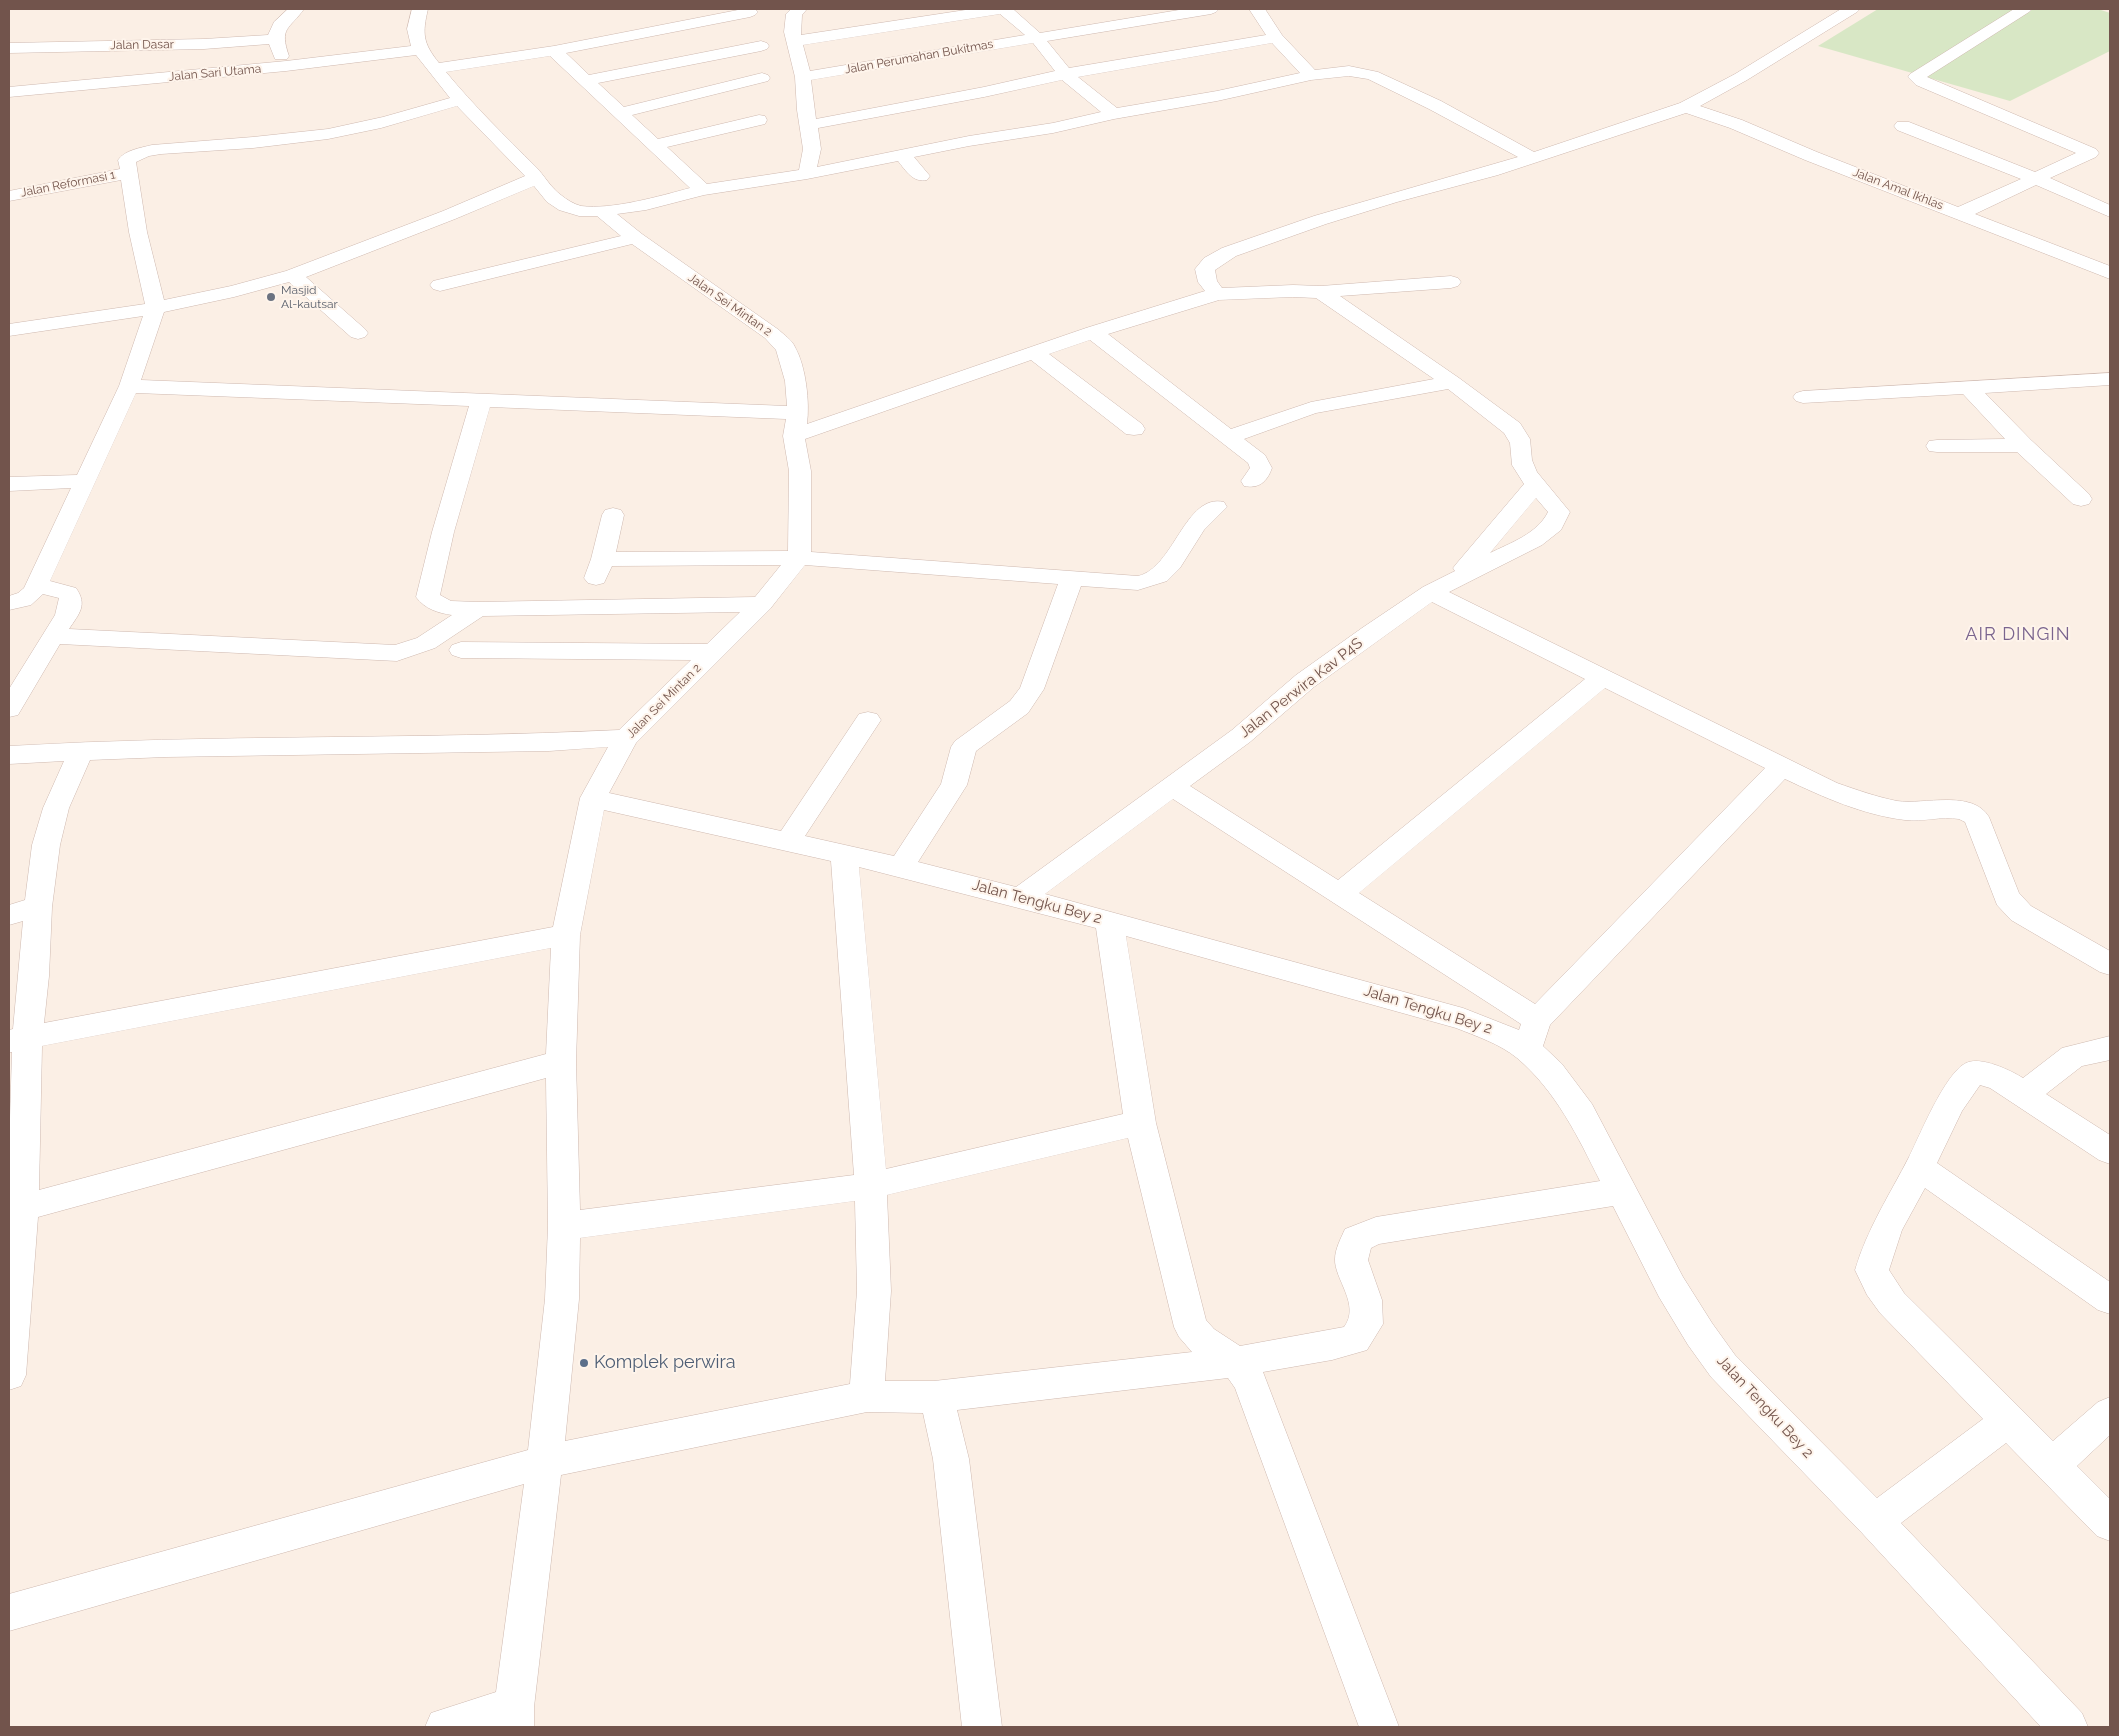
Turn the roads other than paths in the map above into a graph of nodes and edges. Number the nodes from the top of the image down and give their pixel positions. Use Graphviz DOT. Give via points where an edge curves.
graph roads {
  1 [pos="296,9"];
  2 [pos="420,9"];
  3 [pos="799,9"];
  4 [pos="1002,9"];
  5 [pos="1211,9"];
  6 [pos="1257,9"];
  7 [pos="1852,9"];
  8 [pos="2024,9"];
  9 [pos="750,12"];
  10 [pos="1036,37"];
  11 [pos="1276,38"];
  12 [pos="275,39"];
  13 [pos="795,42"];
  14 [pos="761,46"];
  15 [pos="9,48"];
  16 [pos="420,50"];
  17 [pos="554,51"];
  18 [pos="286,66"];
  19 [pos="435,69"];
  20 [pos="1065,74"];
  21 [pos="1311,75"];
  22 [pos="803,77"];
  23 [pos="762,78"];
  24 [pos="586,80"];
  25 [pos="9,92"];
  26 [pos="460,100"];
  27 [pos="1686,107"];
  28 [pos="619,113"];
  29 [pos="1114,114"];
  30 [pos="759,120"];
  31 [pos="809,124"];
  32 [pos="1903,126"];
  33 [pos="655,145"];
  34 [pos="903,156"];
  35 [pos="1530,158"];
  36 [pos="128,173"];
  37 [pos="808,174"];
  38 [pos="921,176"];
  39 [pos="537,178"];
  40 [pos="2035,178"];
  41 [pos="703,190"];
  42 [pos="9,196"];
  43 [pos="601,211"];
  44 [pos="2110,212"];
  45 [pos="1961,213"];
  46 [pos="635,238"];
  47 [pos="2109,253"];
  48 [pos="2087,264"];
  49 [pos="2110,273"];
  50 [pos="293,275"];
  51 [pos="1451,282"];
  52 [pos="440,285"];
  53 [pos="1321,292"];
  54 [pos="1217,294"];
  55 [pos="156,308"];
  56 [pos="9,330"];
  57 [pos="1093,332"];
  58 [pos="358,333"];
  59 [pos="1034,352"];
  60 [pos="2110,379"];
  61 [pos="1452,382"];
  62 [pos="129,386"];
  63 [pos="1969,388"];
  64 [pos="1803,397"];
  65 [pos="481,400"];
  66 [pos="798,413"];
  67 [pos="1134,429"];
  68 [pos="794,436"];
  69 [pos="1227,438"];
  70 [pos="2023,445"];
  71 [pos="1938,446"];
  72 [pos="84,481"];
  73 [pos="1252,481"];
  74 [pos="9,484"];
  75 [pos="1535,485"];
  76 [pos="2080,499"];
  77 [pos="1216,507"];
  78 [pos="613,514"];
  79 [pos="799,558"];
  80 [pos="1072,578"];
  81 [pos="1456,579"];
  82 [pos="38,585"];
  83 [pos="1431,592"];
  84 [pos="9,603"];
  85 [pos="762,604"];
  86 [pos="478,609"];
  87 [pos="53,636"];
  88 [pos="461,650"];
  89 [pos="714,652"];
  90 [pos="1603,677"];
  91 [pos="9,709"];
  92 [pos="868,720"];
  93 [pos="626,738"];
  94 [pos="81,752"];
  95 [pos="9,755"];
  96 [pos="1782,766"];
  97 [pos="1171,786"];
  98 [pos="593,798"];
  99 [pos="788,840"];
  100 [pos="844,854"];
  101 [pos="901,867"];
  102 [pos="1339,894"];
  103 [pos="1020,898"];
  104 [pos="38,907"];
  105 [pos="9,915"];
  106 [pos="1109,921"];
  107 [pos="566,935"];
  108 [pos="2110,964"];
  109 [pos="1537,1020"];
  110 [pos="18,1040"];
  111 [pos="2110,1048"];
  112 [pos="1527,1049"];
  113 [pos="561,1062"];
  114 [pos="2024,1094"];
  115 [pos="1140,1123"];
  116 [pos="2110,1151"];
  117 [pos="1920,1168"];
  118 [pos="871,1186"];
  119 [pos="1621,1191"];
  120 [pos="15,1210"];
  121 [pos="564,1226"];
  122 [pos="2110,1300"];
  123 [pos="1236,1362"];
  124 [pos="9,1375"];
  125 [pos="867,1396"];
  126 [pos="934,1397"];
  127 [pos="2110,1413"];
  128 [pos="2007,1421"];
  129 [pos="544,1462"];
  130 [pos="2052,1465"];
  131 [pos="1876,1521"];
  132 [pos="2110,1524"];
  133 [pos="9,1613"];
  134 [pos="514,1717"];
  135 [pos="445,1727"];
  136 [pos="982,1727"];
  137 [pos="1379,1727"];
  138 [pos="2068,1727"];
  1 -- 12 [label="street" via="277,28"];
  2 -- 16 [label="street" via="415,29"];
  3 -- 13 [label="street" via="794,14 792,32"];
  4 -- 10 [label="street"];
  4 -- 13 [label="street"];
  5 -- 10 [label="street, Jalan Perumahan Bukitmas"];
  6 -- 11 [label="street"];
  7 -- 27 [label="street"];
  8 -- 40 [label="street" via="1916,76 1922,82 2097,156"];
  9 -- 17 [label="street"];
  10 -- 20 [label="street"];
  10 -- 22 [label="street, Jalan Perumahan Bukitmas"];
  11 -- 20 [label="street"];
  11 -- 21 [label="street"];
  12 -- 15 [label="street, Jalan Dasar" via="204,44"];
  12 -- 18 [label="street"];
  13 -- 22 [label="street"];
  14 -- 24 [label="street"];
  16 -- 18 [label="street, Jalan Sari Utama"];
  16 -- 19 [label="street"];
  17 -- 19 [label="street"];
  17 -- 24 [label="street"];
  18 -- 25 [label="street, Jalan Sari Utama"];
  19 -- 26 [label="street"];
  20 -- 29 [label="street"];
  20 -- 31 [label="street"];
  21 -- 29 [label="street"];
  21 -- 35 [label="street" via="1349,72 1372,75 1435,105"];
  22 -- 31 [label="street"];
  23 -- 28 [label="street"];
  24 -- 28 [label="street"];
  26 -- 36 [label="street" via="344,131 142,153 127,160"];
  26 -- 39 [label="street"];
  27 -- 35 [label="street"];
  27 -- 45 [label="street, Jalan Amal Ikhlas"];
  28 -- 33 [label="street"];
  29 -- 34 [label="street"];
  30 -- 33 [label="street"];
  31 -- 37 [label="street" via="812,149"];
  32 -- 40 [label="street"];
  33 -- 41 [label="street"];
  34 -- 37 [label="street"];
  34 -- 38 [label="street"];
  35 -- 54 [label="street" via="1329,217 1229,252 1205,269 1208,282"];
  36 -- 42 [label="street, Jalan Reformasi 1"];
  36 -- 55 [label="street"];
  37 -- 41 [label="street"];
  39 -- 43 [label="street" via="553,198 565,206 579,211"];
  39 -- 50 [label="street"];
  40 -- 44 [label="street"];
  40 -- 45 [label="street"];
  41 -- 43 [label="street" via="646,205"];
  43 -- 46 [label="street, Jalan Sei Mintan 2"];
  45 -- 48 [label="street, Jalan Amal Ikhlas"];
  46 -- 52 [label="street"];
  46 -- 66 [label="street, Jalan Sei Mintan 2" via="772,334 786,348 795,381"];
  47 -- 48 [label="street"];
  48 -- 49 [label="street, Jalan Amal Ikhlas"];
  50 -- 55 [label="street"];
  50 -- 58 [label="street"];
  51 -- 53 [label="street"];
  53 -- 54 [label="street"];
  53 -- 61 [label="street"];
  54 -- 57 [label="street"];
  55 -- 56 [label="street"];
  55 -- 62 [label="street"];
  57 -- 59 [label="street"];
  57 -- 69 [label="street"];
  59 -- 67 [label="street"];
  59 -- 68 [label="street"];
  60 -- 63 [label="street"];
  61 -- 69 [label="street" via="1311,408"];
  61 -- 75 [label="street" via="1520,437 1522,464"];
  62 -- 65 [label="street"];
  62 -- 72 [label="street"];
  63 -- 64 [label="street"];
  63 -- 70 [label="street"];
  65 -- 66 [label="street"];
  65 -- 86 [label="street" via="428,596 437,605"];
  66 -- 68 [label="street, Jalan Sei Mintan 2"];
  68 -- 79 [label="street, Jalan Sei Mintan 2" via="800,470"];
  69 -- 73 [label="street" via="1257,460 1261,468"];
  70 -- 71 [label="street"];
  70 -- 76 [label="street"];
  72 -- 74 [label="street"];
  72 -- 82 [label="street"];
  75 -- 81 [label="street"];
  75 -- 81 [label="street, Jalan Perwira Kav P4S" via="1559,512 1553,525 1534,540"];
  77 -- 80 [label="street" via="1194,527 1164,573 1152,581"];
  78 -- 79 [label="street" via="600,569"];
  79 -- 80 [label="street"];
  79 -- 85 [label="street, Jalan Sei Mintan 2"];
  80 -- 101 [label="street" via="1032,689 1019,707 964,747 954,785"];
  81 -- 83 [label="street, Jalan Perwira Kav P4S"];
  82 -- 84 [label="street" via="23,601"];
  82 -- 87 [label="street" via="68,593 71,597 71,605"];
  83 -- 90 [label="street"];
  83 -- 97 [label="street, Jalan Perwira Kav P4S" via="1305,681 1241,736"];
  85 -- 86 [label="street"];
  85 -- 89 [label="street, Jalan Sei Mintan 2"];
  86 -- 87 [label="street" via="426,643 396,653"];
  87 -- 91 [label="street"];
  88 -- 89 [label="street"];
  89 -- 93 [label="street, Jalan Sei Mintan 2"];
  90 -- 96 [label="street"];
  90 -- 102 [label="street"];
  92 -- 99 [label="street"];
  93 -- 94 [label="street"];
  93 -- 98 [label="street, Jalan Sei Mintan 2"];
  94 -- 95 [label="street"];
  94 -- 104 [label="street" via="56,808 46,845"];
  96 -- 108 [label="street" via="1828,789 1872,805 1909,811 1955,808 1968,811 1976,817 2007,898 2021,913"];
  96 -- 109 [label="street"];
  97 -- 102 [label="street"];
  97 -- 103 [label="street, Jalan Perwira Kav P4S"];
  98 -- 99 [label="street, Jalan Tengku Bey 2"];
  98 -- 107 [label="street, Jalan Sei Mintan 2"];
  99 -- 100 [label="street, Jalan Tengku Bey 2"];
  100 -- 101 [label="street, Jalan Tengku Bey 2"];
  100 -- 118 [label="street"];
  101 -- 103 [label="street, Jalan Tengku Bey 2"];
  102 -- 109 [label="street"];
  103 -- 106 [label="street, Jalan Tengku Bey 2"];
  104 -- 105 [label="street"];
  104 -- 110 [label="street" via="34,976"];
  106 -- 112 [label="street, Jalan Tengku Bey 2" via="1445,1013 1501,1034"];
  106 -- 115 [label="street"];
  107 -- 110 [label="street"];
  107 -- 113 [label="street, Jalan Sei Mintan 2"];
  109 -- 112 [label="street"];
  110 -- 120 [label="street" via="27,1093"];
  111 -- 114 [label="street" via="2073,1056"];
  112 -- 119 [label="street, Jalan Tengku Bey 2" via="1550,1072 1581,1113"];
  113 -- 120 [label="street"];
  113 -- 121 [label="street, Jalan Sei Mintan 2"];
  114 -- 116 [label="street"];
  114 -- 117 [label="street" via="2000,1079 1975,1072 1968,1077 1941,1124"];
  115 -- 118 [label="street"];
  115 -- 123 [label="street" via="1191,1327 1202,1340"];
  117 -- 122 [label="street"];
  117 -- 128 [label="street" via="1884,1231 1872,1270 1892,1303"];
  118 -- 121 [label="street"];
  118 -- 125 [label="street" via="874,1291"];
  119 -- 123 [label="street" via="1376,1231 1357,1239 1351,1260 1364,1300 1366,1324 1355,1339"];
  119 -- 131 [label="street, Jalan Tengku Bey 2" via="1671,1286 1723,1366"];
  120 -- 124 [label="street"];
  121 -- 129 [label="street, Jalan Sei Mintan 2" via="562,1299"];
  123 -- 126 [label="street"];
  123 -- 137 [label="street" via="1249,1380"];
  125 -- 126 [label="street"];
  125 -- 129 [label="street"];
  126 -- 136 [label="street" via="951,1459"];
  127 -- 130 [label="street"];
  128 -- 130 [label="street"];
  128 -- 131 [label="street"];
  129 -- 133 [label="street"];
  129 -- 134 [label="street, Jalan Sei Mintan 2"];
  130 -- 132 [label="street"];
  131 -- 138 [label="street, Jalan Tengku Bey 2"];
  134 -- 135 [label="street"];
}
